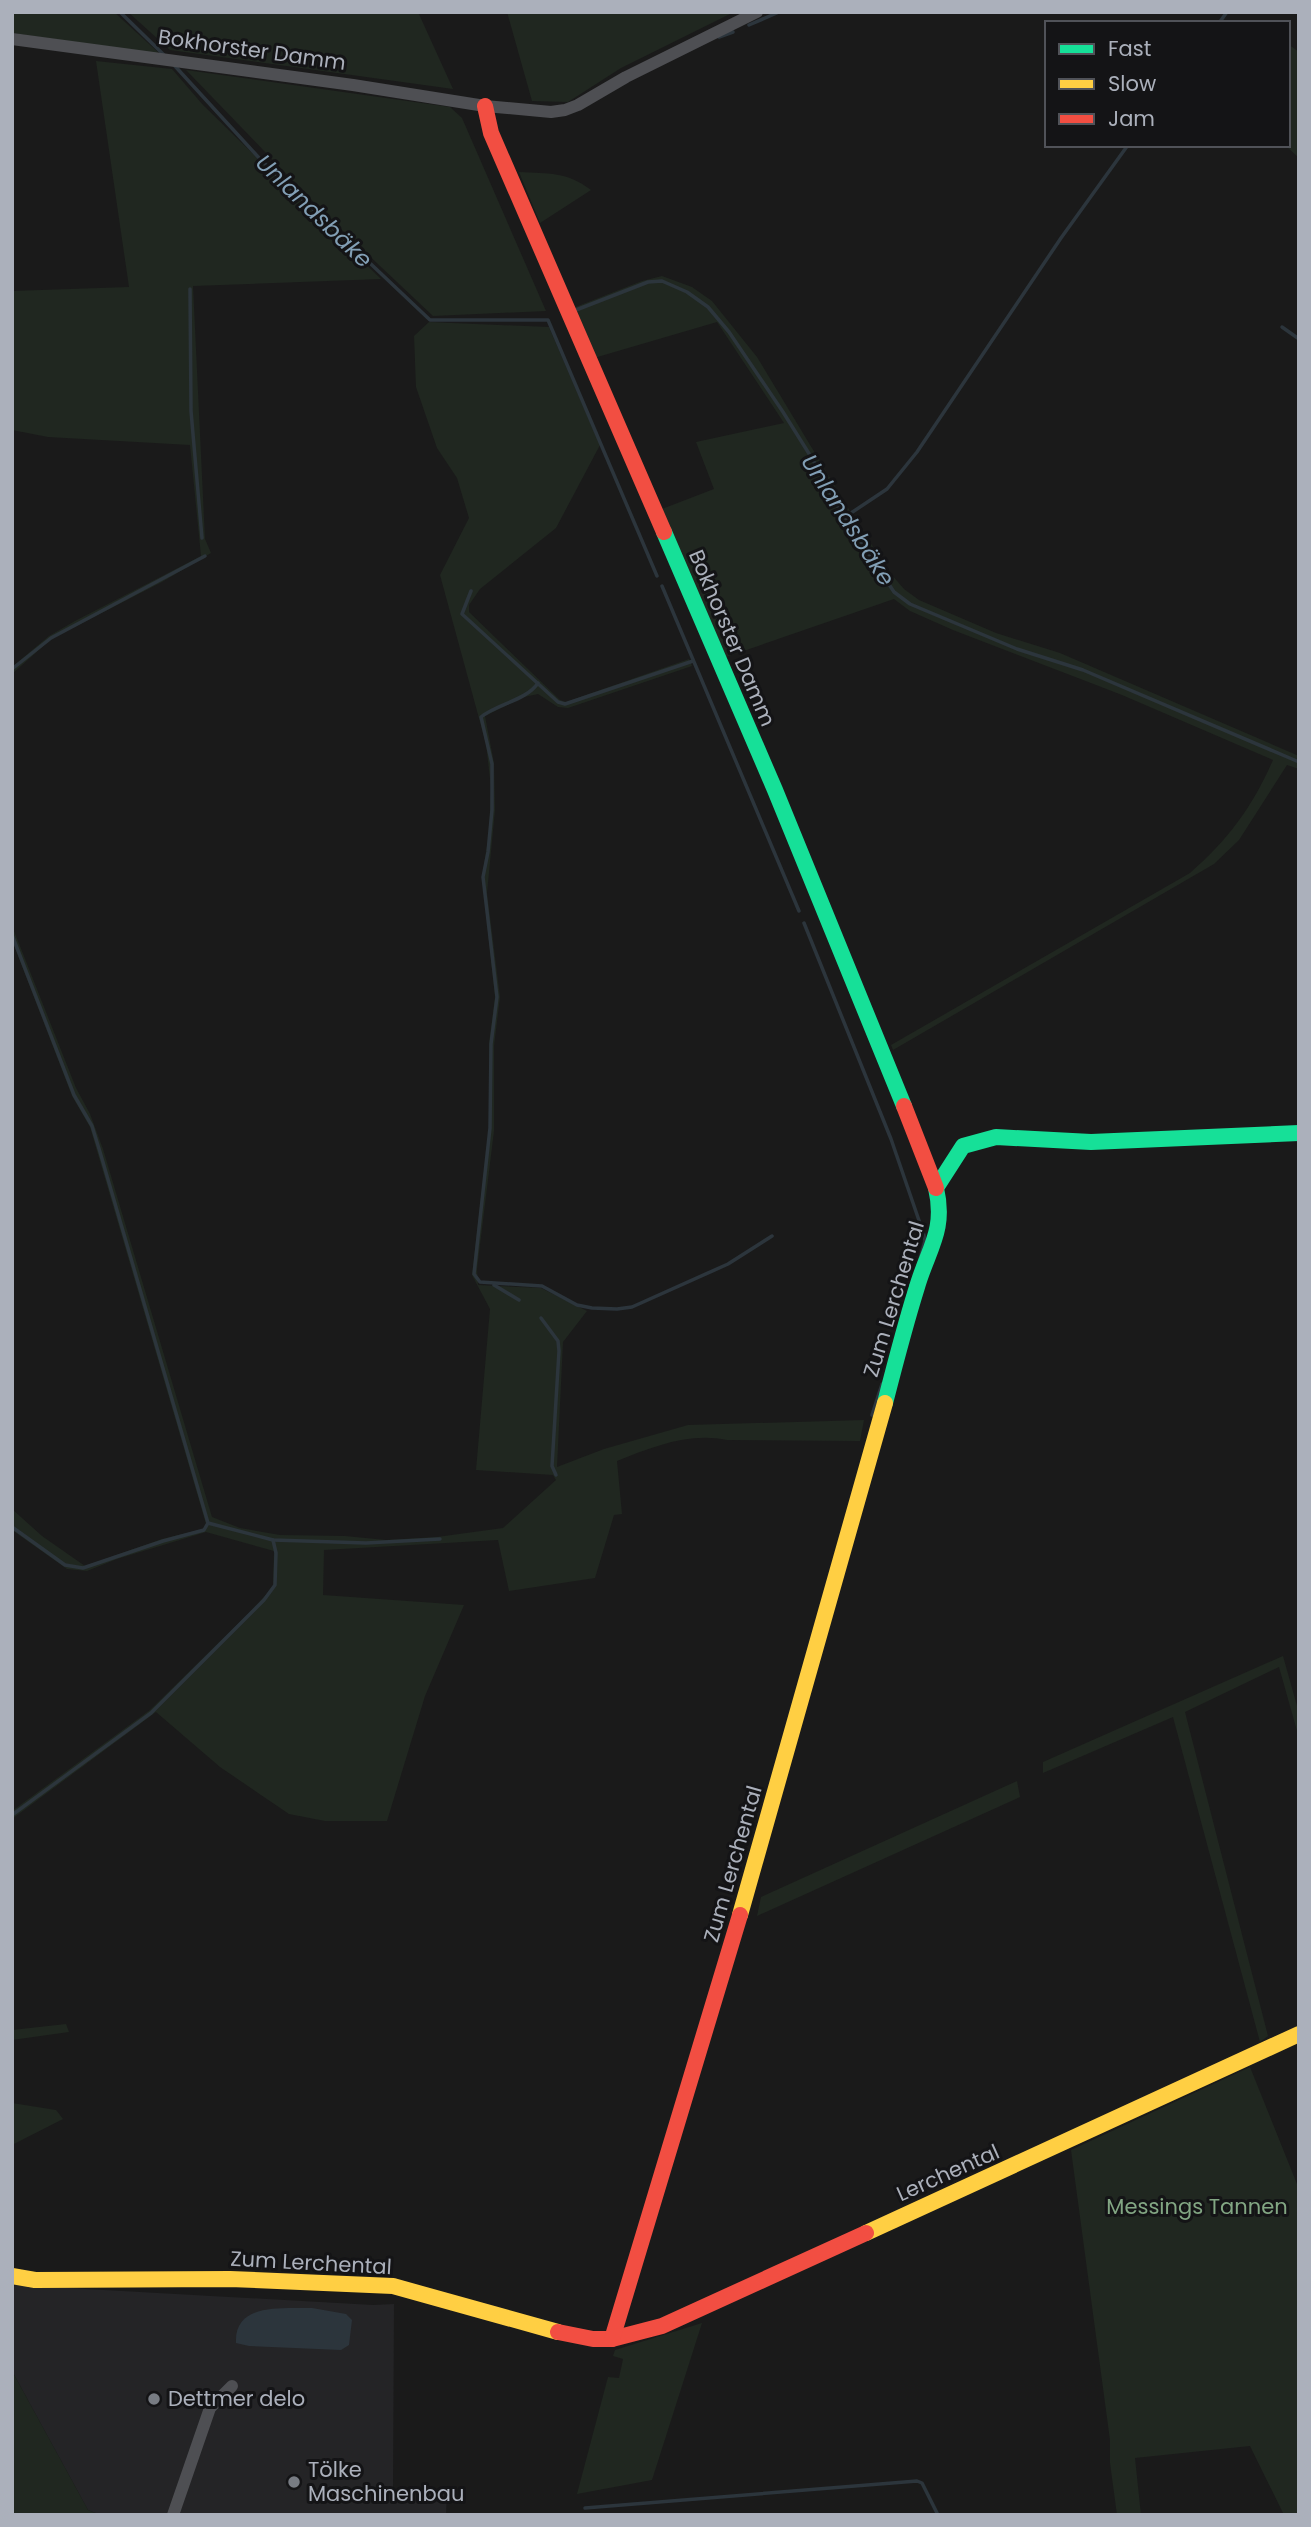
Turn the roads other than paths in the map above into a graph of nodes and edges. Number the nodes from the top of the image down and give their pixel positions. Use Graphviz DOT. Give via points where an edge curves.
graph roads {
  1 [pos="757,12"];
  2 [pos="12,39"];
  3 [pos="485,106"];
  4 [pos="1299,1133"];
  5 [pos="936,1188"];
  6 [pos="1299,2034"];
  7 [pos="12,2276"];
  8 [pos="612,2339"];
  9 [pos="232,2386"];
  10 [pos="173,2515"];
  1 -- 3 [label="street, Bokhorster Damm" via="565,110"];
  2 -- 3 [label="street, Bokhorster Damm"];
  3 -- 5 [label="street, Bokhorster Damm" via="491,133 699,611"];
  4 -- 5 [label="street" via="1091,1142 996,1137 963,1146"];
  5 -- 8 [label="street, Zum Lerchental" via="941,1205 936,1244 918,1283 760,1850"];
  6 -- 8 [label="street, Lerchental" via="662,2326"];
  7 -- 8 [label="street, Zum Lerchental" via="393,2286 547,2330"];
  9 -- 10 [label="street" via="210,2408"];
}
